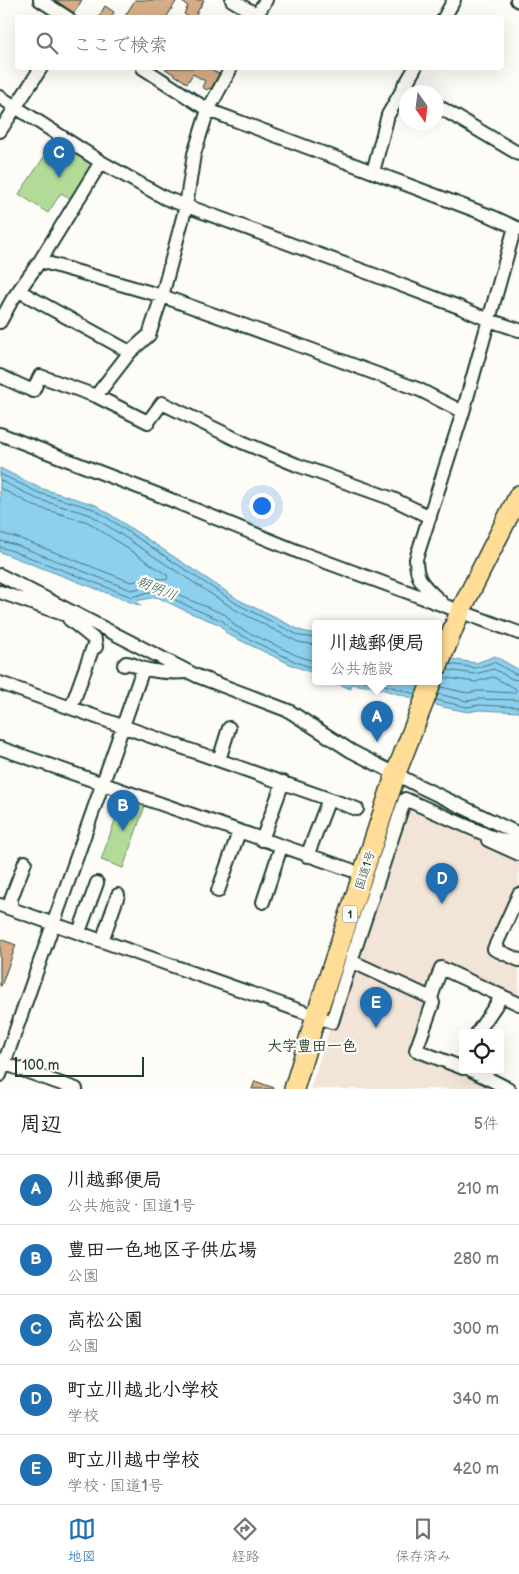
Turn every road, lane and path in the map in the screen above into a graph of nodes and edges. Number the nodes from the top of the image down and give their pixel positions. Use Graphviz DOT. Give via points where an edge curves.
graph roads {
  1 [pos="40,0"];
  2 [pos="232,0"];
  3 [pos="266,0"];
  4 [pos="454,0"];
  5 [pos="63,15"];
  6 [pos="254,15"];
  7 [pos="257,15"];
  8 [pos="446,15"];
  9 [pos="40,70"];
  10 [pos="146,70"];
  11 [pos="230,70"];
  12 [pos="414,70"];
  13 [pos="404,85"];
  14 [pos="399,94"];
  15 [pos="0,97"];
  16 [pos="16,107"];
  17 [pos="208,110"];
  18 [pos="444,110"];
  19 [pos="0,131"];
  20 [pos="519,154"];
  21 [pos="101,162"];
  22 [pos="373,172"];
  23 [pos="186,206"];
  24 [pos="517,228"];
  25 [pos="40,261"];
  26 [pos="19,291"];
  27 [pos="162,296"];
  28 [pos="489,320"];
  29 [pos="0,322"];
  30 [pos="519,330"];
  31 [pos="130,352"];
  32 [pos="0,376"];
  33 [pos="96,396"];
  34 [pos="463,412"];
  35 [pos="0,434"];
  36 [pos="519,495"];
  37 [pos="430,517"];
  38 [pos="513,521"];
  39 [pos="0,575"];
  40 [pos="0,592"];
  41 [pos="71,614"];
  42 [pos="454,616"];
  43 [pos="519,633"];
  44 [pos="442,654"];
  45 [pos="124,665"];
  46 [pos="143,669"];
  47 [pos="189,672"];
  48 [pos="0,683"];
  49 [pos="430,685"];
  50 [pos="71,708"];
  51 [pos="123,725"];
  52 [pos="229,728"];
  53 [pos="0,748"];
  54 [pos="220,760"];
  55 [pos="396,773"];
  56 [pos="283,782"];
  57 [pos="103,784"];
  58 [pos="329,799"];
  59 [pos="449,800"];
  60 [pos="357,809"];
  61 [pos="239,832"];
  62 [pos="519,834"];
  63 [pos="489,836"];
  64 [pos="262,840"];
  65 [pos="519,845"];
  66 [pos="281,847"];
  67 [pos="519,854"];
  68 [pos="307,856"];
  69 [pos="25,862"];
  70 [pos="351,870"];
  71 [pos="96,884"];
  72 [pos="218,891"];
  73 [pos="519,894"];
  74 [pos="118,895"];
  75 [pos="263,902"];
  76 [pos="6,906"];
  77 [pos="53,923"];
  78 [pos="79,932"];
  79 [pos="102,941"];
  80 [pos="519,960"];
  81 [pos="351,961"];
  82 [pos="502,996"];
  83 [pos="431,998"];
  84 [pos="519,1004"];
  85 [pos="316,1016"];
  86 [pos="480,1029"];
  87 [pos="459,1066"];
  88 [pos="1,1067"];
  89 [pos="479,1074"];
  90 [pos="76,1089"];
  91 [pos="294,1089"];
  92 [pos="509,1089"];
  1 -- 5 [label="street"];
  2 -- 6 [label="street"];
  3 -- 7 [label="street"];
  4 -- 8 [label="street"];
  9 -- 16 [label="street"];
  10 -- 17 [label="street"];
  11 -- 17 [label="street"];
  12 -- 13 [label="street"];
  14 -- 22 [label="street" via="388,115"];
  15 -- 16 [label="street"];
  16 -- 19 [label="street"];
  16 -- 21 [label="street"];
  17 -- 22 [label="street"];
  17 -- 23 [label="street" via="194,154"];
  18 -- 20 [label="street"];
  21 -- 23 [label="street" via="157,194"];
  21 -- 25 [label="street"];
  22 -- 24 [label="street"];
  23 -- 27 [label="street"];
  23 -- 28 [label="street"];
  24 -- 28 [label="street"];
  25 -- 26 [label="street"];
  25 -- 27 [label="street"];
  26 -- 29 [label="street"];
  26 -- 31 [label="street"];
  27 -- 31 [label="street" via="149,335"];
  27 -- 34 [label="street" via="420,390"];
  28 -- 30 [label="street"];
  28 -- 34 [label="street"];
  31 -- 33 [label="street"];
  32 -- 33 [label="street" via="33,391 40,376"];
  33 -- 37 [label="street" via="148,422 162,403 288,462 393,499"];
  34 -- 37 [label="street"];
  35 -- 42 [label="street" via="299,552 400,588"];
  36 -- 38 [label="highway"];
  37 -- 42 [label="street" via="416,559 416,574"];
  38 -- 42 [label="highway"];
  39 -- 41 [label="street"];
  40 -- 41 [label="street"];
  41 -- 47 [label="street"];
  41 -- 50 [label="street" via="69,618 94,640 95,647"];
  42 -- 43 [label="street"];
  42 -- 44 [label="highway"];
  45 -- 46 [label="street" via="130,663"];
  46 -- 47 [label="street"];
  46 -- 51 [label="street"];
  47 -- 55 [label="street" via="289,711 351,751"];
  48 -- 50 [label="street"];
  49 -- 55 [label="highway, 国道1号 / 1"];
  50 -- 51 [label="street"];
  51 -- 54 [label="street"];
  51 -- 57 [label="street"];
  52 -- 54 [label="street"];
  53 -- 57 [label="street"];
  54 -- 56 [label="street"];
  55 -- 59 [label="street"];
  55 -- 85 [label="highway, 国道1号 / 1"];
  56 -- 58 [label="street"];
  56 -- 64 [label="street"];
  57 -- 61 [label="street"];
  57 -- 77 [label="street"];
  58 -- 60 [label="street"];
  58 -- 68 [label="street"];
  59 -- 62 [label="street"];
  59 -- 63 [label="street" via="453,808"];
  61 -- 64 [label="street"];
  61 -- 72 [label="street"];
  63 -- 65 [label="street"];
  63 -- 67 [label="street" via="488,840"];
  63 -- 81 [label="street" via="405,799"];
  64 -- 66 [label="street"];
  66 -- 68 [label="street"];
  66 -- 75 [label="street"];
  68 -- 70 [label="street"];
  69 -- 76 [label="street"];
  71 -- 78 [label="street"];
  73 -- 80 [label="street" via="494,949"];
  74 -- 79 [label="street"];
  76 -- 77 [label="street"];
  77 -- 78 [label="street"];
  77 -- 88 [label="street"];
  78 -- 79 [label="street"];
  79 -- 85 [label="street"];
  81 -- 83 [label="street"];
  81 -- 85 [label="street" via="332,1022"];
  82 -- 83 [label="street" via="441,968"];
  82 -- 84 [label="street"];
  82 -- 86 [label="street"];
  83 -- 87 [label="street" via="433,1003 416,1050"];
  85 -- 91 [label="highway, 国道1号 / 1"];
  88 -- 90 [label="street"];
  89 -- 92 [label="street"];
}
